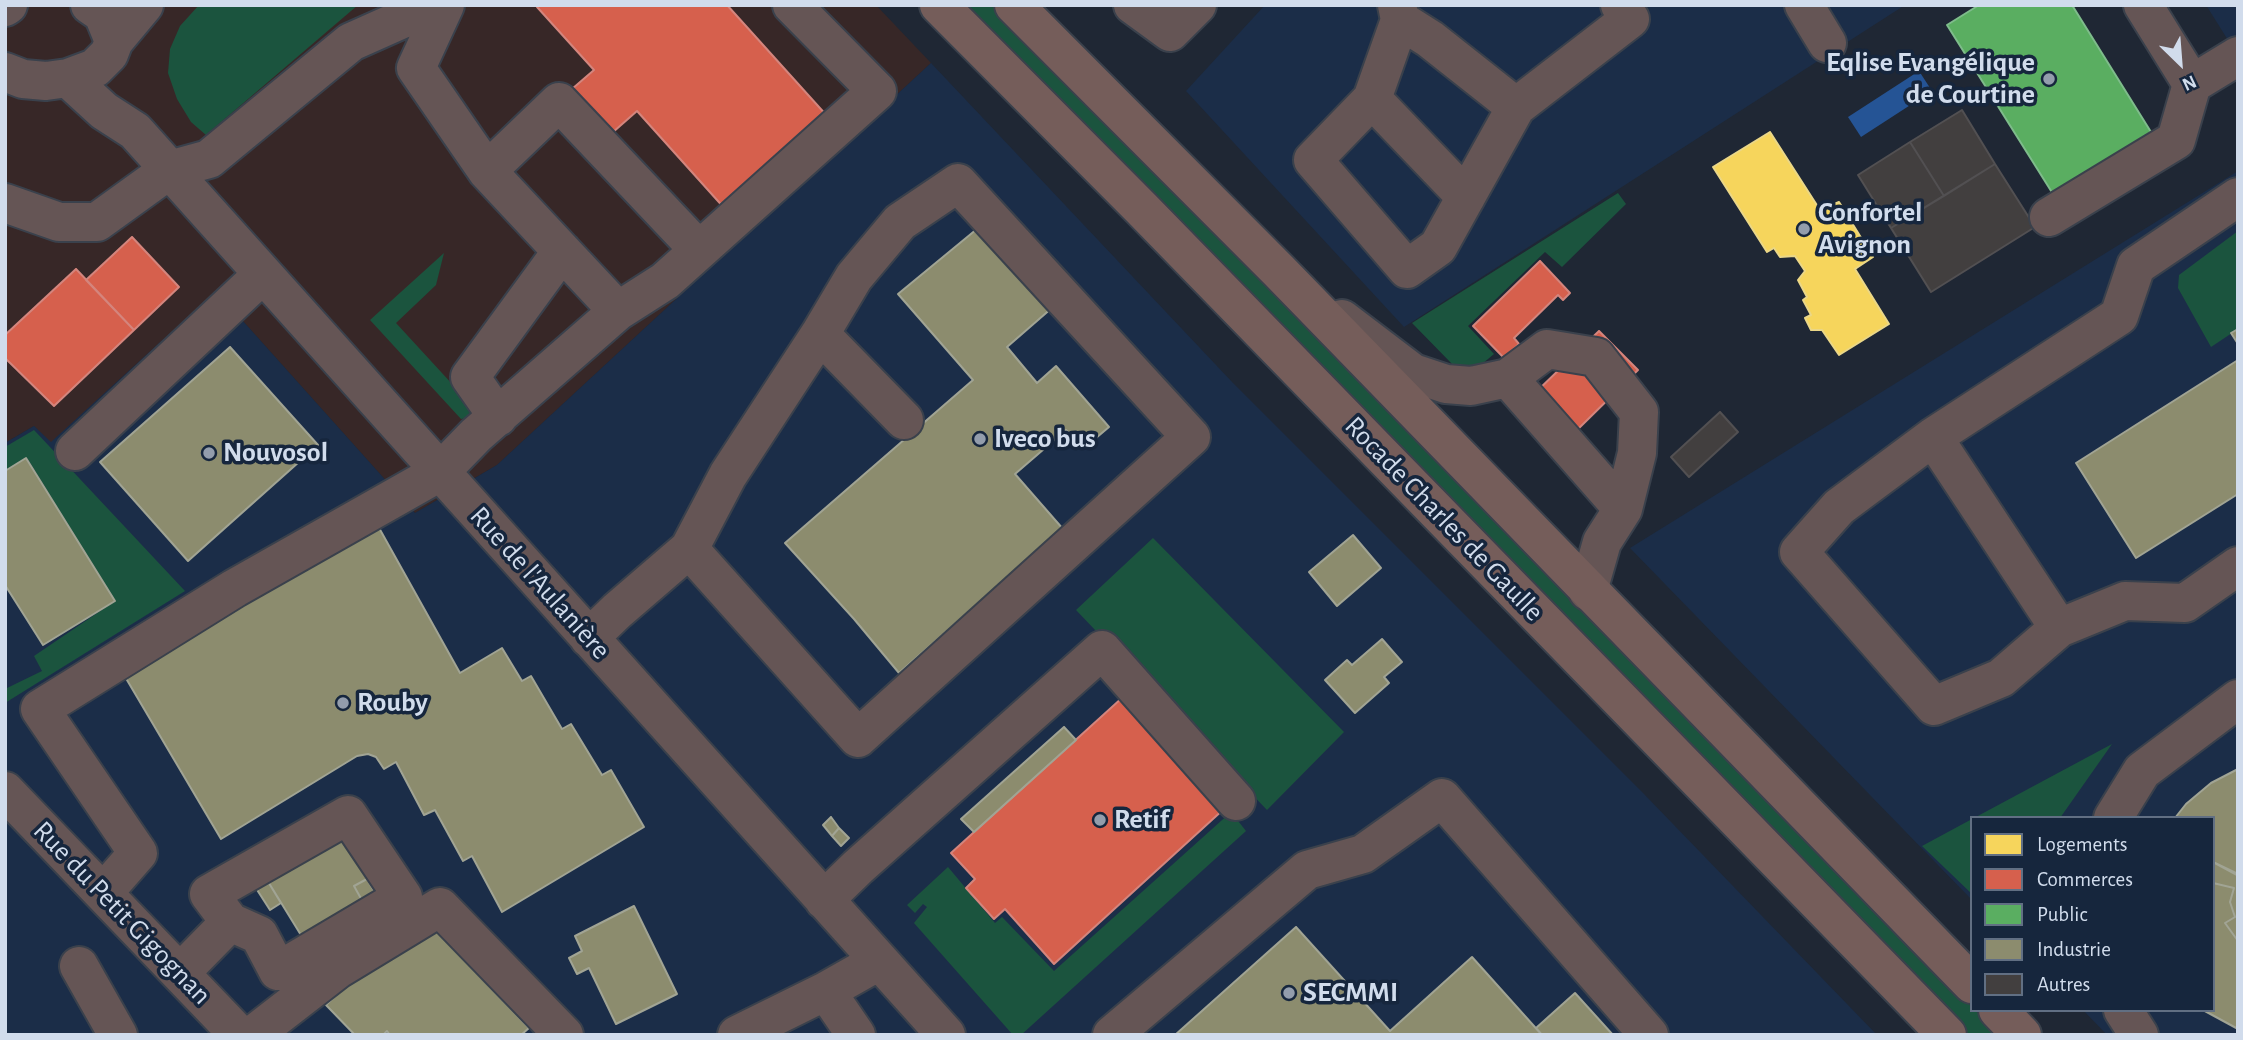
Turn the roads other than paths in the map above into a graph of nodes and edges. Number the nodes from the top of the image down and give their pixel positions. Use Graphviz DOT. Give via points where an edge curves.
graph roads {
  1 [pos="90,5"];
  2 [pos="144,5"];
  3 [pos="434,5"];
  4 [pos="445,5"];
  5 [pos="792,5"];
  6 [pos="939,5"];
  7 [pos="1014,5"];
  8 [pos="1133,5"];
  9 [pos="1197,5"];
  10 [pos="1620,5"];
  11 [pos="1804,5"];
  12 [pos="2143,5"];
  13 [pos="1399,13"];
  14 [pos="1826,43"];
  15 [pos="111,48"];
  16 [pos="2238,56"];
  17 [pos="5,72"];
  18 [pos="68,78"];
  19 [pos="2192,84"];
  20 [pos="1372,99"];
  21 [pos="1516,107"];
  22 [pos="135,131"];
  23 [pos="169,170"];
  24 [pos="487,171"];
  25 [pos="1466,197"];
  26 [pos="2238,198"];
  27 [pos="5,203"];
  28 [pos="2049,216"];
  29 [pos="699,250"];
  30 [pos="562,251"];
  31 [pos="1279,271"];
  32 [pos="262,275"];
  33 [pos="618,311"];
  34 [pos="820,334"];
  35 [pos="1508,378"];
  36 [pos="498,417"];
  37 [pos="904,421"];
  38 [pos="1933,437"];
  39 [pos="75,451"];
  40 [pos="440,472"];
  41 [pos="1623,509"];
  42 [pos="689,549"];
  43 [pos="2238,566"];
  44 [pos="1588,591"];
  45 [pos="2059,628"];
  46 [pos="589,638"];
  47 [pos="2238,699"];
  48 [pos="5,791"];
  49 [pos="1236,801"];
  50 [pos="2114,816"];
  51 [pos="104,892"];
  52 [pos="824,900"];
  53 [pos="230,922"];
  54 [pos="879,961"];
  55 [pos="79,966"];
  56 [pos="180,973"];
  57 [pos="1970,982"];
  58 [pos="826,991"];
  59 [pos="2000,1012"];
  60 [pos="2124,1012"];
  61 [pos="118,1035"];
  62 [pos="239,1035"];
  63 [pos="253,1035"];
  64 [pos="564,1035"];
  65 [pos="737,1035"];
  66 [pos="856,1035"];
  67 [pos="946,1035"];
  68 [pos="1112,1035"];
  69 [pos="1648,1035"];
  70 [pos="1947,1035"];
  71 [pos="2022,1035"];
  72 [pos="2139,1035"];
  1 -- 15 [label="street, Rue de l'Aulanière" via="103,14"];
  2 -- 15 [label="street"];
  3 -- 23 [label="street" via="351,42 209,159"];
  4 -- 24 [label="street" via="416,68"];
  5 -- 29 [label="street" via="877,91"];
  6 -- 70 [label="main road, Rocade Charles de Gaulle"];
  7 -- 31 [label="main road, Rocade Charles de Gaulle"];
  8 -- 9 [label="street" via="1170,32"];
  10 -- 21 [label="street" via="1630,19"];
  11 -- 14 [label="street"];
  12 -- 19 [label="street"];
  13 -- 20 [label="street"];
  13 -- 21 [label="street"];
  15 -- 18 [label="street" via="95,68"];
  15 -- 22 [label="street, Rue de l'Aulanière"];
  16 -- 19 [label="street"];
  17 -- 18 [label="street" via="23,79"];
  18 -- 22 [label="street, Rue de l'Aulanière" via="104,111"];
  19 -- 28 [label="street" via="2176,140"];
  20 -- 25 [label="street"];
  20 -- 25 [label="street" via="1313,160 1407,269 1438,247"];
  21 -- 25 [label="street"];
  22 -- 23 [label="street, Rue de l'Aulanière"];
  23 -- 27 [label="street" via="97,222 59,222"];
  23 -- 32 [label="street, Rue de l'Aulanière"];
  24 -- 29 [label="street" via="559,102"];
  24 -- 30 [label="street"];
  26 -- 38 [label="street" via="2136,266 2119,316"];
  29 -- 33 [label="street" via="665,281"];
  30 -- 33 [label="street"];
  30 -- 36 [label="street" via="470,377"];
  31 -- 35 [label="street" via="1413,373 1446,384 1471,386"];
  31 -- 44 [label="main road, Rocade Charles de Gaulle"];
  32 -- 39 [label="street"];
  32 -- 40 [label="street, Rue de l'Aulanière"];
  33 -- 36 [label="street"];
  34 -- 37 [label="street"];
  34 -- 42 [label="street" via="727,475"];
  34 -- 42 [label="street" via="854,277 900,222 958,183 1191,438 859,738"];
  35 -- 41 [label="street"];
  35 -- 41 [label="street" via="1547,349 1596,356 1639,412 1637,453"];
  36 -- 40 [label="street"];
  38 -- 45 [label="street"];
  38 -- 45 [label="street" via="1839,507 1799,552 1934,706 2001,678"];
  40 -- 46 [label="street, Rue de l'Aulanière"];
  40 -- 51 [label="street" via="235,588 40,709 138,853"];
  41 -- 44 [label="street" via="1602,542"];
  42 -- 46 [label="street"];
  43 -- 45 [label="street" via="2185,603 2125,601"];
  44 -- 57 [label="main road, Rocade Charles de Gaulle"];
  46 -- 52 [label="street, Rue de l'Aulanière"];
  47 -- 50 [label="street" via="2142,771"];
  48 -- 51 [label="street, Rue du Petit Gigognan"];
  49 -- 52 [label="street" via="1102,650"];
  51 -- 56 [label="street, Rue du Petit Gigognan"];
  52 -- 54 [label="street, Rue de l'Aulanière"];
  53 -- 53 [label="street" via="259,935 278,971 403,897 348,815 209,894"];
  53 -- 56 [label="street"];
  54 -- 58 [label="street"];
  54 -- 67 [label="street, Rue de l'Aulanière"];
  55 -- 61 [label="street"];
  56 -- 62 [label="street, Rue du Petit Gigognan"];
  58 -- 65 [label="street"];
  58 -- 66 [label="street"];
  59 -- 71 [label="main road"];
  60 -- 72 [label="street"];
  63 -- 64 [label="street" via="338,969 440,907"];
  68 -- 69 [label="street" via="1307,870 1363,854 1441,797"];
}
